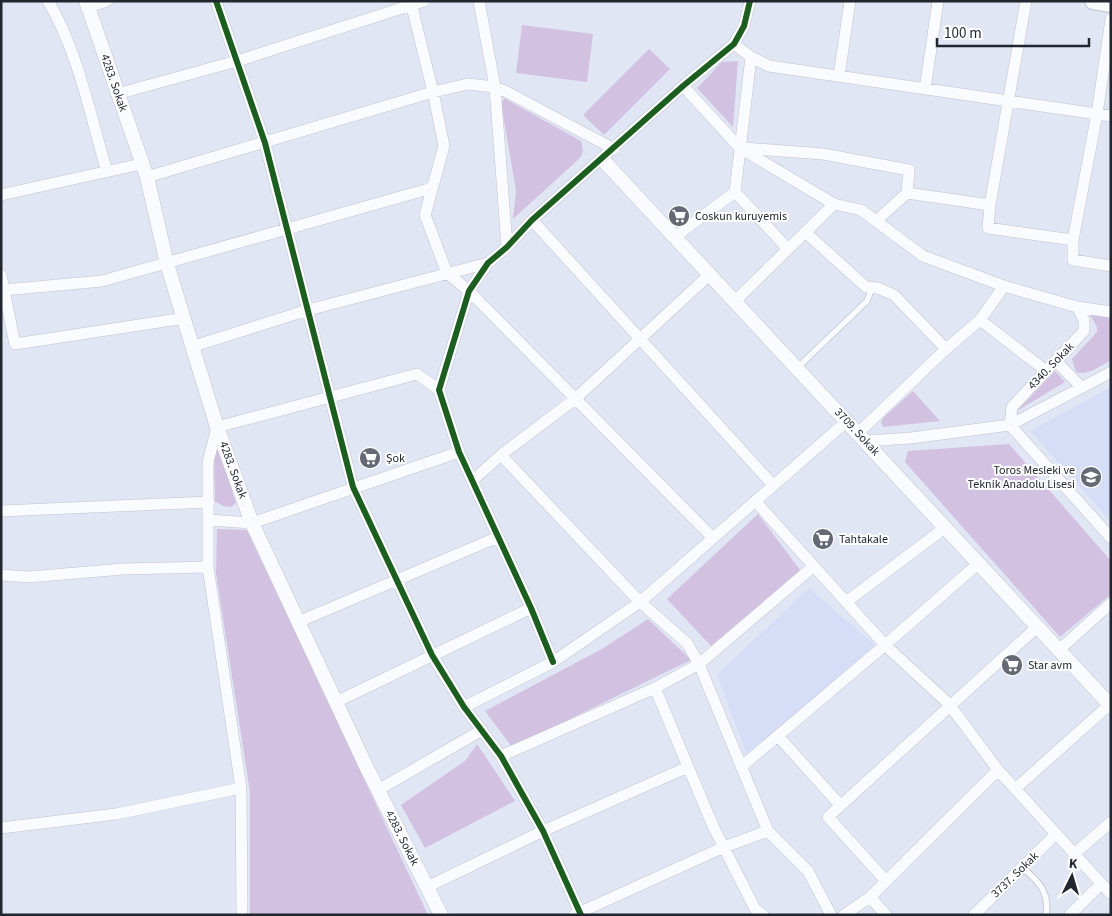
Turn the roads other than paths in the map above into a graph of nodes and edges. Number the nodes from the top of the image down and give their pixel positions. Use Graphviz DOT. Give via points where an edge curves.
graph roads {
  1 [pos="48,1"];
  2 [pos="107,1"];
  3 [pos="216,1"];
  4 [pos="424,1"];
  5 [pos="479,1"];
  6 [pos="750,1"];
  7 [pos="850,1"];
  8 [pos="938,1"];
  9 [pos="1026,1"];
  10 [pos="1093,1"];
  11 [pos="87,4"];
  12 [pos="1111,4"];
  13 [pos="412,7"];
  14 [pos="1111,19"];
  15 [pos="734,44"];
  16 [pos="750,57"];
  17 [pos="237,61"];
  18 [pos="839,76"];
  19 [pos="683,86"];
  20 [pos="495,87"];
  21 [pos="924,89"];
  22 [pos="433,92"];
  23 [pos="118,94"];
  24 [pos="1009,101"];
  25 [pos="1097,114"];
  26 [pos="1111,116"];
  27 [pos="265,143"];
  28 [pos="740,148"];
  29 [pos="614,149"];
  30 [pos="602,159"];
  31 [pos="141,164"];
  32 [pos="107,172"];
  33 [pos="146,178"];
  34 [pos="432,188"];
  35 [pos="735,192"];
  36 [pos="907,193"];
  37 [pos="1,195"];
  38 [pos="834,204"];
  39 [pos="990,205"];
  40 [pos="532,220"];
  41 [pos="876,221"];
  42 [pos="287,228"];
  43 [pos="805,232"];
  44 [pos="676,236"];
  45 [pos="1073,240"];
  46 [pos="507,247"];
  47 [pos="788,249"];
  48 [pos="488,262"];
  49 [pos="167,264"];
  50 [pos="1111,266"];
  51 [pos="447,273"];
  52 [pos="1,275"];
  53 [pos="708,276"];
  54 [pos="1004,286"];
  55 [pos="872,288"];
  56 [pos="4,290"];
  57 [pos="469,292"];
  58 [pos="735,301"];
  59 [pos="1077,307"];
  60 [pos="308,310"];
  61 [pos="1111,312"];
  62 [pos="185,318"];
  63 [pos="980,320"];
  64 [pos="640,338"];
  65 [pos="194,346"];
  66 [pos="946,348"];
  67 [pos="1057,362"];
  68 [pos="797,368"];
  69 [pos="1045,370"];
  70 [pos="1111,372"];
  71 [pos="1082,387"];
  72 [pos="439,390"];
  73 [pos="331,398"];
  74 [pos="575,399"];
  75 [pos="847,420"];
  76 [pos="1010,425"];
  77 [pos="217,427"];
  78 [pos="862,437"];
  79 [pos="459,452"];
  80 [pos="501,455"];
  81 [pos="472,481"];
  82 [pos="773,485"];
  83 [pos="353,487"];
  84 [pos="755,501"];
  85 [pos="209,502"];
  86 [pos="1,511"];
  87 [pos="209,520"];
  88 [pos="252,523"];
  89 [pos="946,527"];
  90 [pos="498,537"];
  91 [pos="712,538"];
  92 [pos="1111,538"];
  93 [pos="978,563"];
  94 [pos="814,566"];
  95 [pos="208,567"];
  96 [pos="1,575"];
  97 [pos="395,580"];
  98 [pos="640,602"];
  99 [pos="846,602"];
  100 [pos="1111,603"];
  101 [pos="531,608"];
  102 [pos="298,622"];
  103 [pos="1037,627"];
  104 [pos="885,646"];
  105 [pos="1059,650"];
  106 [pos="432,655"];
  107 [pos="553,662"];
  108 [pos="699,664"];
  109 [pos="655,688"];
  110 [pos="336,702"];
  111 [pos="949,704"];
  112 [pos="1110,706"];
  113 [pos="464,707"];
  114 [pos="482,730"];
  115 [pos="778,736"];
  116 [pos="502,756"];
  117 [pos="741,766"];
  118 [pos="688,767"];
  119 [pos="998,770"];
  120 [pos="241,788"];
  121 [pos="1015,789"];
  122 [pos="378,790"];
  123 [pos="840,805"];
  124 [pos="1111,822"];
  125 [pos="1,828"];
  126 [pos="543,831"];
  127 [pos="768,831"];
  128 [pos="1056,834"];
  129 [pos="724,847"];
  130 [pos="1074,854"];
  131 [pos="1022,867"];
  132 [pos="886,881"];
  133 [pos="1101,884"];
  134 [pos="427,887"];
  135 [pos="1111,894"];
  136 [pos="870,897"];
  137 [pos="579,914"];
  138 [pos="242,915"];
  139 [pos="440,915"];
  140 [pos="763,915"];
  141 [pos="831,915"];
  142 [pos="844,915"];
  143 [pos="886,915"];
  144 [pos="974,915"];
  145 [pos="1046,915"];
  146 [pos="1070,915"];
  1 -- 32 [label="street" via="58,17 77,72"];
  2 -- 11 [label="street"];
  3 -- 17 [label="street"];
  4 -- 13 [label="street"];
  5 -- 20 [label="street"];
  6 -- 15 [label="street" via="744,26"];
  7 -- 18 [label="street"];
  8 -- 21 [label="street"];
  9 -- 24 [label="street"];
  10 -- 12 [label="main road"];
  11 -- 23 [label="street, 4283. Sokak"];
  13 -- 17 [label="street"];
  13 -- 22 [label="street"];
  14 -- 25 [label="street"];
  15 -- 16 [label="street"];
  15 -- 19 [label="street"];
  16 -- 18 [label="street" via="769,66"];
  16 -- 28 [label="street"];
  17 -- 23 [label="street"];
  17 -- 27 [label="street"];
  18 -- 21 [label="street"];
  19 -- 28 [label="street"];
  19 -- 29 [label="street"];
  20 -- 22 [label="street" via="468,84"];
  20 -- 29 [label="street"];
  20 -- 46 [label="street"];
  21 -- 24 [label="street"];
  22 -- 27 [label="street"];
  22 -- 34 [label="street" via="444,146"];
  23 -- 31 [label="street, 4283. Sokak"];
  24 -- 25 [label="street"];
  24 -- 39 [label="street"];
  25 -- 26 [label="street"];
  25 -- 45 [label="street"];
  27 -- 33 [label="street"];
  27 -- 42 [label="street"];
  28 -- 35 [label="street"];
  28 -- 36 [label="street" via="823,154 909,170"];
  28 -- 38 [label="street"];
  29 -- 30 [label="street"];
  30 -- 40 [label="street"];
  30 -- 44 [label="street, 3709. Sokak"];
  31 -- 32 [label="street"];
  31 -- 33 [label="street, 4283. Sokak"];
  32 -- 37 [label="street"];
  33 -- 49 [label="street, 4283. Sokak"];
  34 -- 42 [label="street"];
  34 -- 51 [label="street" via="425,215"];
  35 -- 44 [label="street"];
  35 -- 47 [label="street"];
  36 -- 39 [label="street"];
  36 -- 41 [label="street"];
  38 -- 41 [label="street" via="861,210"];
  38 -- 43 [label="street"];
  39 -- 45 [label="street" via="988,228"];
  40 -- 46 [label="street"];
  40 -- 64 [label="street"];
  41 -- 54 [label="street" via="923,256"];
  42 -- 49 [label="street"];
  42 -- 60 [label="street"];
  43 -- 47 [label="street"];
  43 -- 55 [label="street" via="866,287"];
  44 -- 53 [label="street, 3709. Sokak"];
  45 -- 50 [label="street" via="1074,260"];
  46 -- 48 [label="street"];
  47 -- 58 [label="street"];
  48 -- 51 [label="street"];
  48 -- 57 [label="street"];
  49 -- 56 [label="street" via="102,281"];
  49 -- 62 [label="street, 4283. Sokak"];
  51 -- 57 [label="street"];
  51 -- 60 [label="street"];
  52 -- 56 [label="street"];
  53 -- 58 [label="street, 3709. Sokak"];
  53 -- 64 [label="street"];
  54 -- 59 [label="street"];
  54 -- 63 [label="street"];
  55 -- 66 [label="street" via="894,295"];
  55 -- 68 [label="lane" via="868,301"];
  56 -- 62 [label="street" via="14,344"];
  57 -- 72 [label="street"];
  57 -- 74 [label="street"];
  58 -- 68 [label="street, 3709. Sokak"];
  59 -- 61 [label="street"];
  59 -- 67 [label="street, 4340. Sokak" via="1084,320 1084,331"];
  60 -- 65 [label="street"];
  60 -- 73 [label="street"];
  62 -- 65 [label="street, 4283. Sokak"];
  63 -- 66 [label="street"];
  63 -- 69 [label="street"];
  64 -- 74 [label="street"];
  64 -- 82 [label="street"];
  65 -- 77 [label="street, 4283. Sokak"];
  66 -- 78 [label="street"];
  67 -- 69 [label="street, 4340. Sokak"];
  67 -- 71 [label="street"];
  68 -- 75 [label="street, 3709. Sokak"];
  69 -- 76 [label="street, 4340. Sokak" via="1012,407"];
  70 -- 71 [label="street"];
  71 -- 76 [label="street"];
  72 -- 73 [label="street" via="417,374"];
  72 -- 79 [label="street"];
  73 -- 77 [label="street"];
  73 -- 83 [label="street"];
  74 -- 80 [label="street"];
  74 -- 91 [label="street"];
  75 -- 78 [label="street, 3709. Sokak"];
  75 -- 82 [label="street"];
  76 -- 78 [label="street"];
  76 -- 92 [label="street"];
  77 -- 85 [label="street" via="208,462"];
  77 -- 88 [label="street, 4283. Sokak"];
  78 -- 89 [label="street, 3709. Sokak"];
  79 -- 81 [label="street"];
  79 -- 83 [label="street"];
  80 -- 81 [label="street"];
  80 -- 98 [label="street"];
  81 -- 90 [label="street"];
  82 -- 84 [label="street"];
  83 -- 88 [label="street"];
  83 -- 97 [label="street"];
  84 -- 91 [label="street"];
  84 -- 94 [label="street"];
  85 -- 86 [label="street"];
  85 -- 87 [label="street"];
  87 -- 88 [label="street"];
  87 -- 95 [label="street"];
  88 -- 102 [label="street, 4283. Sokak"];
  89 -- 93 [label="street, 3709. Sokak"];
  89 -- 99 [label="street"];
  90 -- 97 [label="street"];
  90 -- 101 [label="street"];
  91 -- 98 [label="street"];
  93 -- 103 [label="street, 3709. Sokak"];
  93 -- 104 [label="street"];
  94 -- 99 [label="street"];
  94 -- 108 [label="street"];
  95 -- 96 [label="street" via="123,569 29,577"];
  95 -- 120 [label="street"];
  97 -- 102 [label="street"];
  97 -- 106 [label="street"];
  98 -- 107 [label="street"];
  98 -- 108 [label="street" via="687,644"];
  99 -- 104 [label="street"];
  100 -- 105 [label="street"];
  101 -- 106 [label="street"];
  101 -- 107 [label="street"];
  102 -- 110 [label="street, 4283. Sokak"];
  103 -- 105 [label="street, 3709. Sokak"];
  103 -- 111 [label="street"];
  104 -- 111 [label="street"];
  104 -- 115 [label="street"];
  105 -- 112 [label="street, 3709. Sokak"];
  106 -- 110 [label="street"];
  106 -- 113 [label="street"];
  107 -- 113 [label="street"];
  108 -- 109 [label="street"];
  108 -- 117 [label="street"];
  109 -- 116 [label="street"];
  109 -- 118 [label="street"];
  110 -- 122 [label="street, 4283. Sokak"];
  111 -- 119 [label="street"];
  111 -- 123 [label="street"];
  112 -- 121 [label="street"];
  113 -- 114 [label="street"];
  114 -- 116 [label="street"];
  114 -- 122 [label="street"];
  115 -- 117 [label="street"];
  115 -- 123 [label="street"];
  116 -- 126 [label="street"];
  117 -- 127 [label="street"];
  118 -- 126 [label="street"];
  118 -- 129 [label="street"];
  119 -- 121 [label="street"];
  119 -- 132 [label="street"];
  120 -- 125 [label="street" via="116,814"];
  120 -- 138 [label="street"];
  121 -- 128 [label="street"];
  122 -- 134 [label="street, 4283. Sokak"];
  123 -- 132 [label="street" via="828,817"];
  124 -- 130 [label="street"];
  126 -- 134 [label="street"];
  126 -- 137 [label="street"];
  127 -- 129 [label="street"];
  127 -- 141 [label="street" via="808,871"];
  128 -- 130 [label="street"];
  128 -- 131 [label="street, 3737. Sokak"];
  129 -- 137 [label="street"];
  129 -- 140 [label="street" via="756,909"];
  130 -- 133 [label="street"];
  131 -- 144 [label="street, 3737. Sokak"];
  131 -- 145 [label="lane" via="1044,890"];
  132 -- 136 [label="street"];
  133 -- 135 [label="street"];
  133 -- 146 [label="street"];
  134 -- 139 [label="street, 4283. Sokak"];
  136 -- 142 [label="street"];
  136 -- 143 [label="street"];
}
